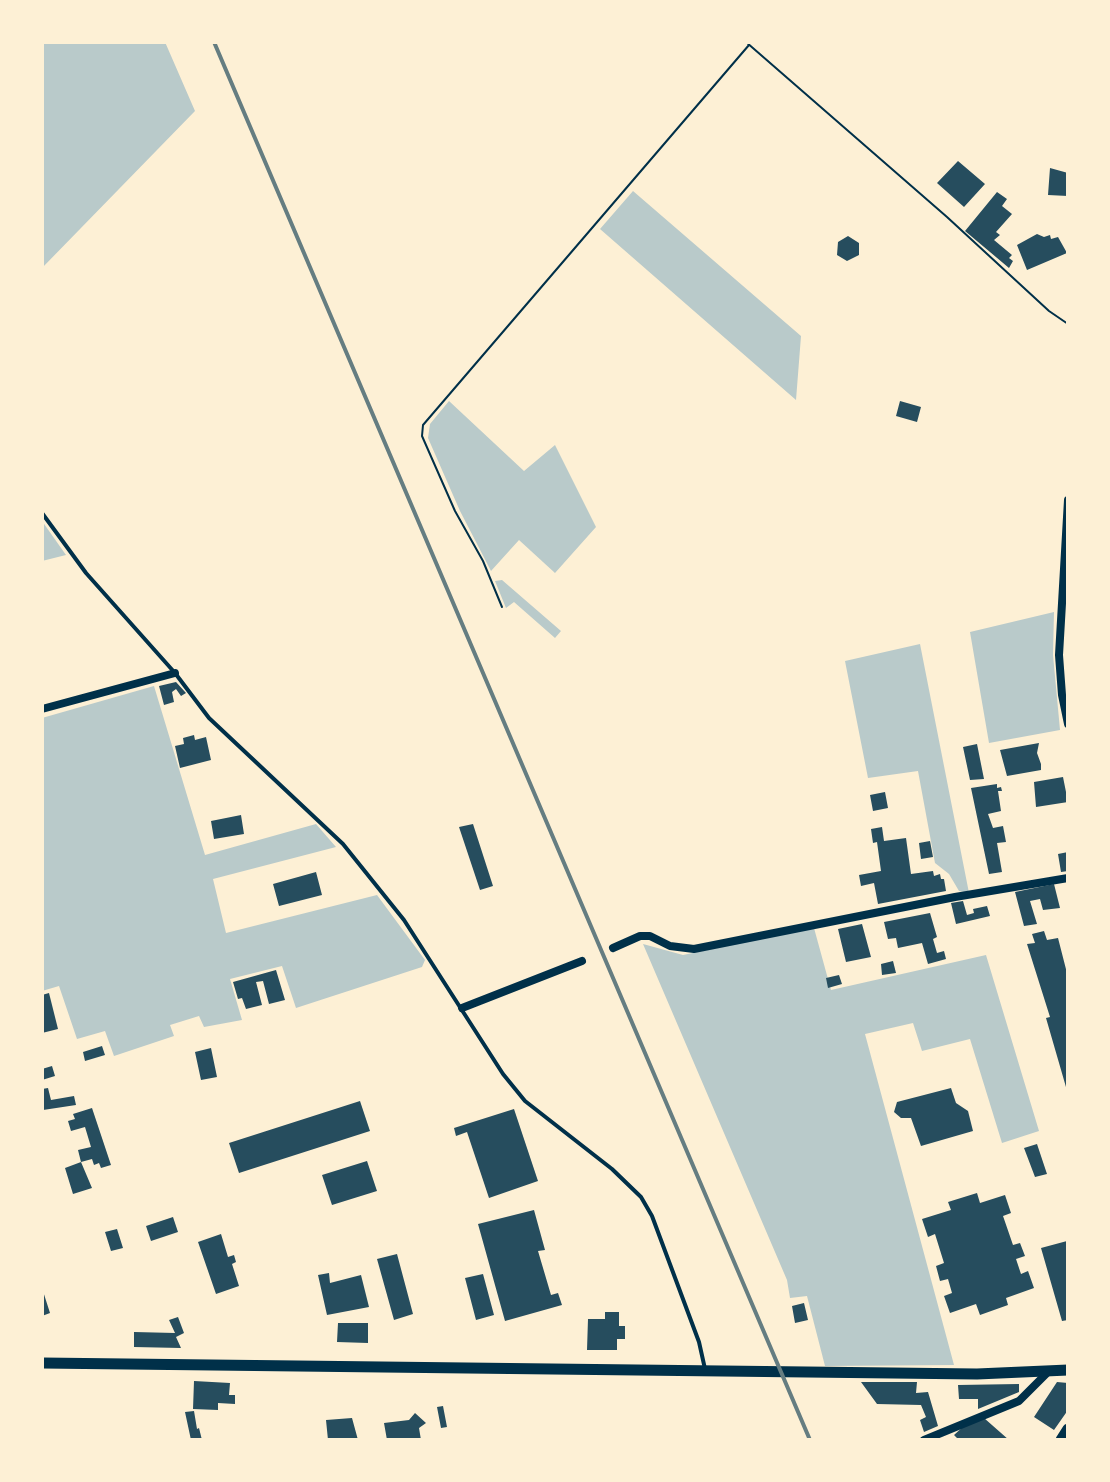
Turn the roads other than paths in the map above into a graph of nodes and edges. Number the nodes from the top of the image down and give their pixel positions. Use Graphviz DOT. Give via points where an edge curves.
graph roads {
  1 [pos="1068,500"];
  2 [pos="42,513"];
  3 [pos="175,673"];
  4 [pos="42,709"];
  5 [pos="1068,724"];
  6 [pos="1068,878"];
  7 [pos="613,948"];
  8 [pos="582,961"];
  9 [pos="462,1008"];
  10 [pos="42,1363"];
  11 [pos="1068,1370"];
  12 [pos="706,1371"];
  13 [pos="1049,1371"];
  14 [pos="1068,1429"];
  15 [pos="924,1440"];
  16 [pos="1061,1440"];
  1 -- 5 [label="street" via="1059,655"];
  2 -- 3 [label="lane" via="86,573"];
  3 -- 4 [label="street"];
  3 -- 9 [label="lane" via="209,718 343,844 404,920"];
  6 -- 7 [label="street" via="694,949 650,936"];
  8 -- 9 [label="street"];
  9 -- 12 [label="lane" via="525,1101 641,1197"];
  10 -- 12 [label="main road"];
  11 -- 13 [label="main road"];
  12 -- 13 [label="main road"];
  13 -- 15 [label="street" via="1019,1401"];
  14 -- 16 [label="main road"];
}
